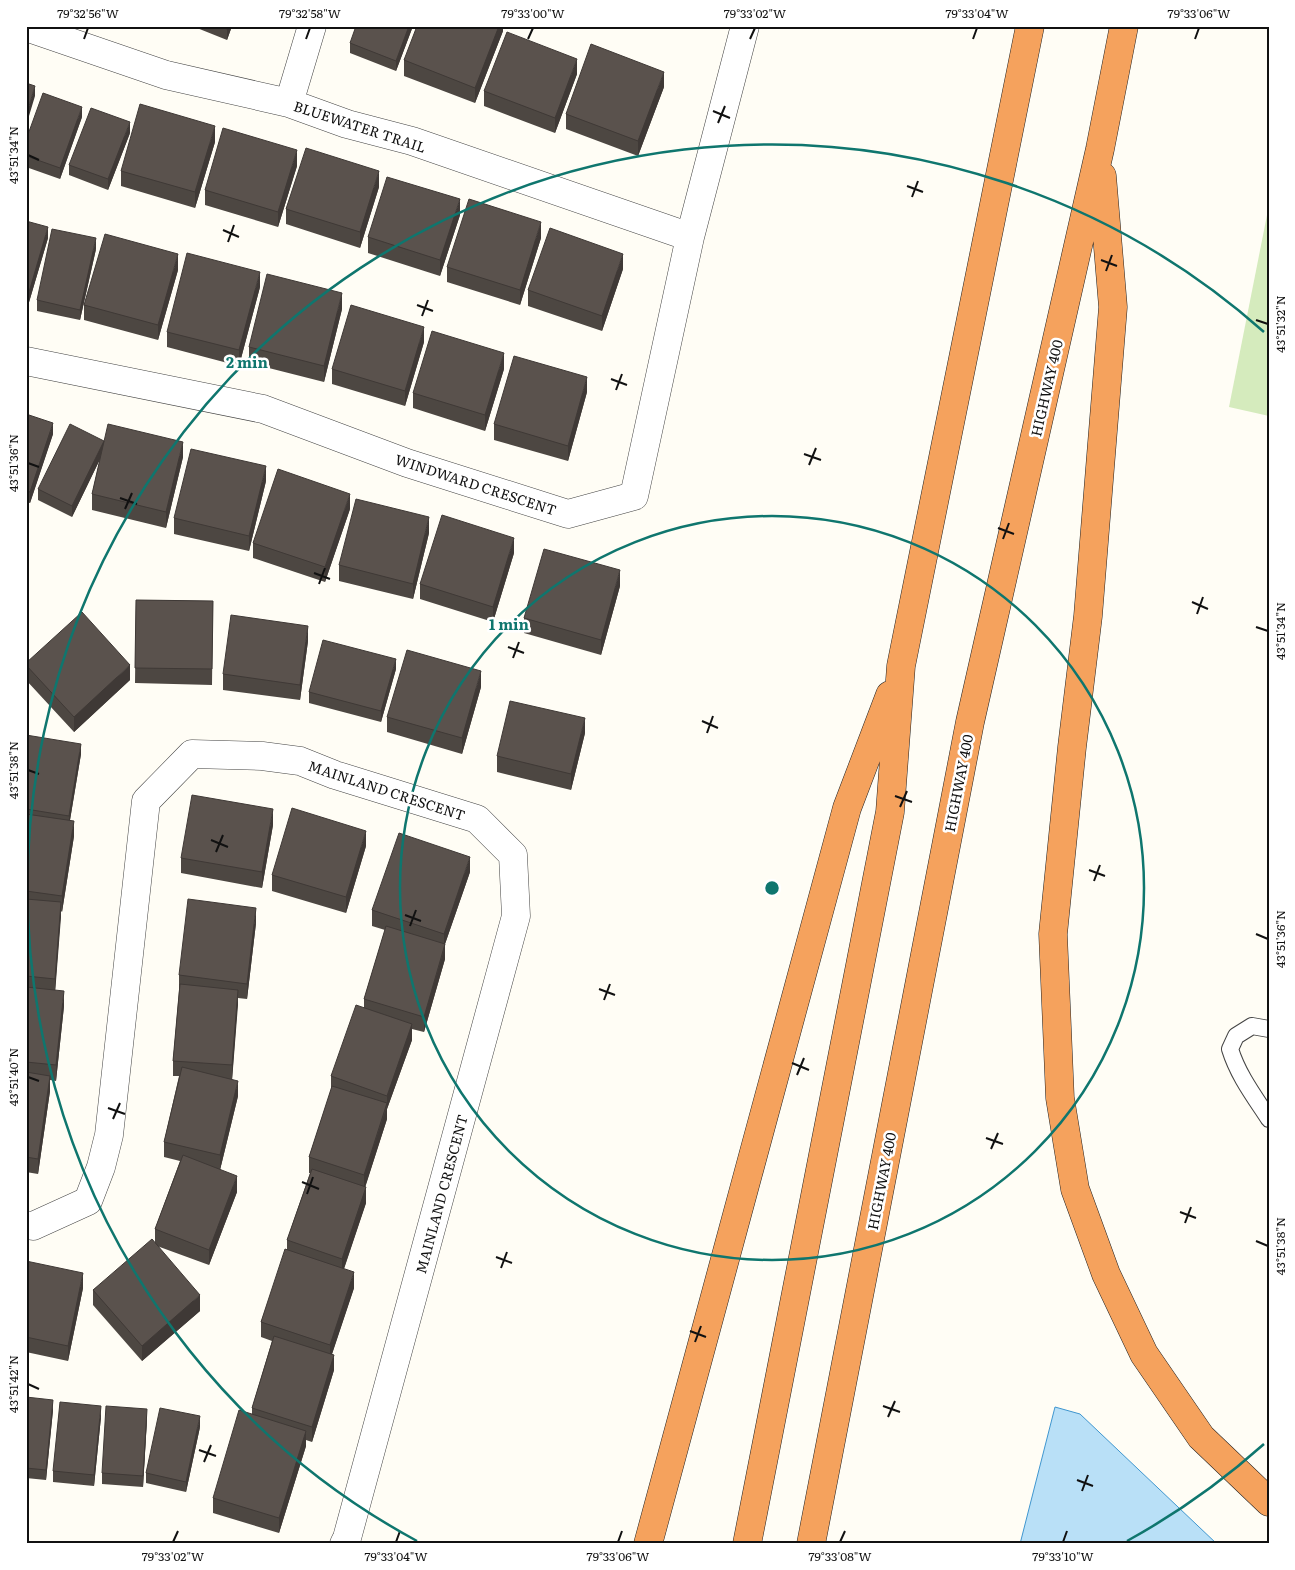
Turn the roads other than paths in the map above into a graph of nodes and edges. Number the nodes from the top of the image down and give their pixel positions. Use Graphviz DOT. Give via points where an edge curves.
graph roads {
  1 [pos="312,26"];
  2 [pos="745,26"];
  3 [pos="1030,26"];
  4 [pos="1124,26"];
  5 [pos="26,27"];
  6 [pos="289,103"];
  7 [pos="1100,149"];
  8 [pos="690,238"];
  9 [pos="26,361"];
  10 [pos="901,666"];
  11 [pos="1269,1029"];
  12 [pos="1269,1119"];
  13 [pos="26,1225"];
  14 [pos="1269,1502"];
  15 [pos="344,1544"];
  16 [pos="648,1544"];
  17 [pos="747,1544"];
  18 [pos="811,1544"];
  1 -- 6 [label="street"];
  2 -- 8 [label="street, WINDWARD CRESCENT"];
  3 -- 10 [label="highway"];
  4 -- 7 [label="highway, HIGHWAY 400"];
  5 -- 6 [label="street, BLUEWATER TRAIL" via="166,75"];
  6 -- 8 [label="street, BLUEWATER TRAIL" via="347,124 412,141"];
  7 -- 14 [label="highway" via="1113,307 1088,616 1053,934 1060,1098 1075,1189 1106,1274 1144,1354 1201,1437"];
  7 -- 18 [label="highway, HIGHWAY 400" via="970,722"];
  8 -- 9 [label="street, WINDWARD CRESCENT" via="634,496 568,514 407,463 263,409"];
  10 -- 16 [label="highway" via="847,808"];
  10 -- 17 [label="highway" via="890,812"];
  11 -- 12 [label="lane" via="1252,1026 1236,1036 1230,1048 1246,1085"];
  13 -- 15 [label="street, MAINLAND CRESCENT" via="33,1226 88,1201 101,1167 109,1135 146,800 192,754 262,756 300,762 477,819 513,855 516,916"];
}
